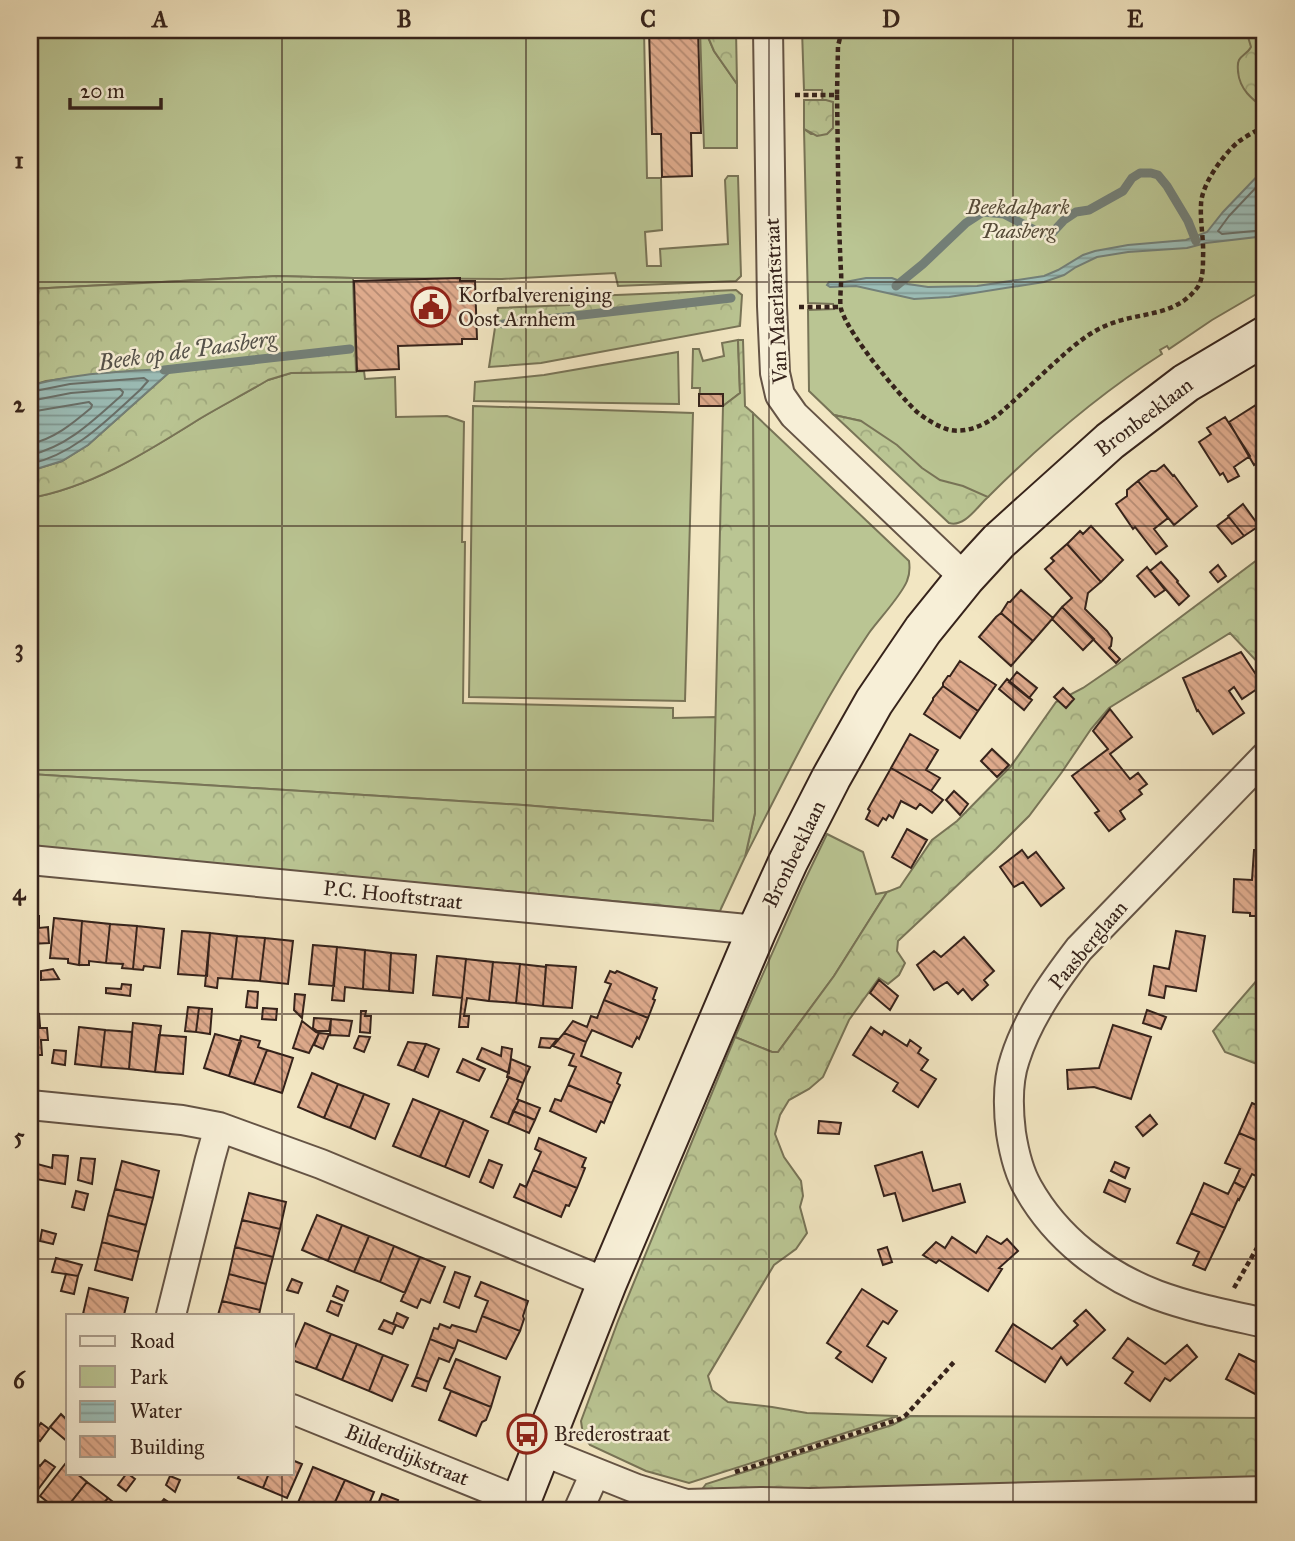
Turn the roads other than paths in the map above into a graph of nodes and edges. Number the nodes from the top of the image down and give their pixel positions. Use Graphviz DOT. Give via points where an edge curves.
graph roads {
  1 [pos="768,30"];
  2 [pos="1265,336"];
  3 [pos="965,578"];
  4 [pos="1265,757"];
  5 [pos="30,860"];
  6 [pos="757,930"];
  7 [pos="30,1105"];
  8 [pos="219,1127"];
  9 [pos="607,1283"];
  10 [pos="171,1314"];
  11 [pos="1265,1323"];
  12 [pos="294,1410"];
  13 [pos="541,1451"];
  14 [pos="595,1473"];
  15 [pos="1265,1491"];
  16 [pos="520,1506"];
  17 [pos="811,1507"];
  18 [pos="579,1511"];
  1 -- 3 [label="street, Van Maerlantstraat" via="772,306 780,395 794,415"];
  2 -- 3 [label="street, Bronbeeklaan" via="1186,383 1110,441 999,541"];
  3 -- 6 [label="street, Bronbeeklaan" via="874,702 831,778"];
  4 -- 11 [label="street, Paasberglaan" via="1059,975 1026,1031 1014,1060 1009,1090 1015,1156 1027,1187 1048,1217 1088,1258 1156,1294"];
  5 -- 6 [label="street, P.C. Hooftstraat"];
  6 -- 9 [label="street, Bronbeeklaan"];
  7 -- 8 [label="street"];
  8 -- 9 [label="street" via="321,1164"];
  8 -- 10 [label="street"];
  9 -- 13 [label="street, Bronbeeklaan"];
  12 -- 16 [label="street, Bilderdijkstraat"];
  13 -- 14 [label="street"];
  13 -- 16 [label="street, Bronbeeklaan"];
  14 -- 17 [label="street" via="686,1504 761,1502"];
  14 -- 18 [label="street"];
  15 -- 17 [label="street"];
}
